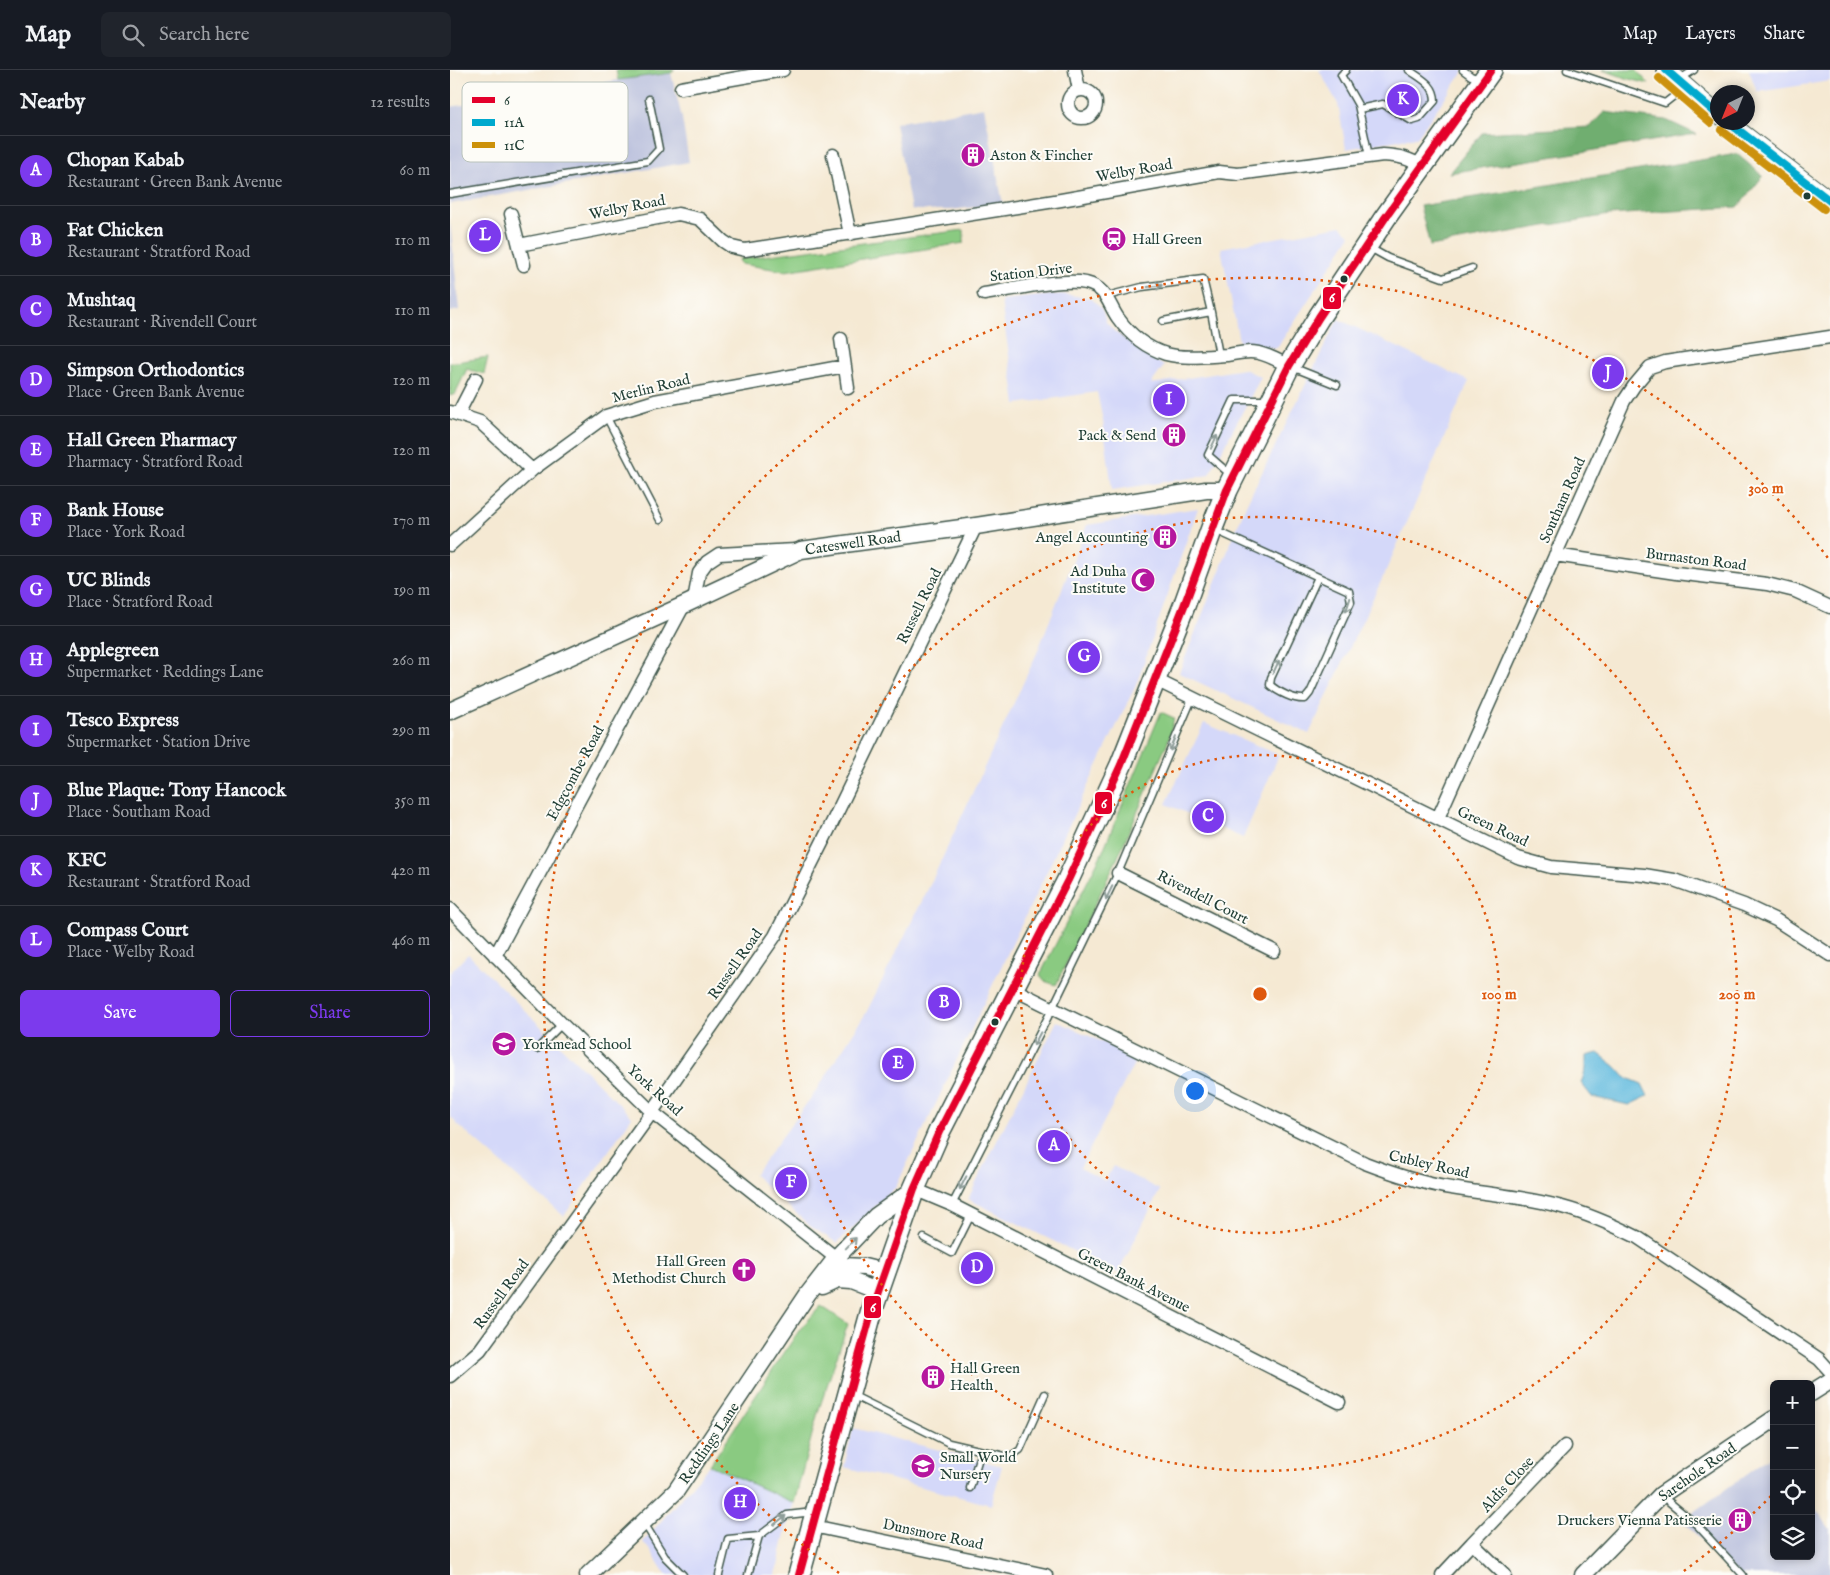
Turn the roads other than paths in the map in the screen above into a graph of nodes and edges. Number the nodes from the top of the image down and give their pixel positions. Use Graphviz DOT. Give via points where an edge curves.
graph roads {
  1 [pos="705,70"];
  2 [pos="783,70"];
  3 [pos="1075,70"];
  4 [pos="1409,70"];
  5 [pos="1463,70"];
  6 [pos="1567,70"];
  7 [pos="1694,70"];
  8 [pos="1344,73"];
  9 [pos="1487,75"];
  10 [pos="1675,80"];
  11 [pos="707,84"];
  12 [pos="681,88"];
  13 [pos="1079,90"];
  14 [pos="649,99"];
  15 [pos="1710,108"];
  16 [pos="1359,109"];
  17 [pos="1738,130"];
  18 [pos="833,155"];
  19 [pos="1369,156"];
  20 [pos="1420,171"];
  21 [pos="450,194"];
  22 [pos="1830,200"];
  23 [pos="511,214"];
  24 [pos="850,234"];
  25 [pos="519,245"];
  26 [pos="1367,246"];
  27 [pos="524,265"];
  28 [pos="1472,268"];
  29 [pos="984,294"];
  30 [pos="1107,296"];
  31 [pos="1211,312"];
  32 [pos="1163,321"];
  33 [pos="1830,337"];
  34 [pos="841,339"];
  35 [pos="1219,355"];
  36 [pos="845,366"];
  37 [pos="1289,366"];
  38 [pos="476,379"];
  39 [pos="1337,385"];
  40 [pos="848,388"];
  41 [pos="1272,400"];
  42 [pos="454,413"];
  43 [pos="606,416"];
  44 [pos="532,470"];
  45 [pos="1230,484"];
  46 [pos="660,520"];
  47 [pos="976,526"];
  48 [pos="1212,528"];
  49 [pos="450,544"];
  50 [pos="801,550"];
  51 [pos="1555,555"];
  52 [pos="1318,577"];
  53 [pos="689,603"];
  54 [pos="1830,607"];
  55 [pos="1156,680"];
  56 [pos="1192,699"];
  57 [pos="450,711"];
  58 [pos="1438,818"];
  59 [pos="1118,873"];
  60 [pos="450,909"];
  61 [pos="1274,951"];
  62 [pos="1830,955"];
  63 [pos="495,956"];
  64 [pos="1012,989"];
  65 [pos="1052,1009"];
  66 [pos="562,1024"];
  67 [pos="536,1049"];
  68 [pos="652,1112"];
  69 [pos="914,1189"];
  70 [pos="952,1205"];
  71 [pos="971,1215"];
  72 [pos="924,1238"];
  73 [pos="841,1268"];
  74 [pos="881,1282"];
  75 [pos="1830,1371"];
  76 [pos="450,1376"];
  77 [pos="1830,1381"];
  78 [pos="1815,1390"];
  79 [pos="849,1393"];
  80 [pos="1045,1394"];
  81 [pos="1339,1402"];
  82 [pos="1770,1422"];
  83 [pos="1564,1446"];
  84 [pos="981,1451"];
  85 [pos="970,1488"];
  86 [pos="1661,1495"];
  87 [pos="815,1519"];
  88 [pos="644,1522"];
  89 [pos="759,1536"];
  90 [pos="1472,1543"];
  91 [pos="588,1575"];
  92 [pos="683,1575"];
  93 [pos="719,1575"];
  94 [pos="748,1575"];
  95 [pos="799,1575"];
  96 [pos="1046,1575"];
  97 [pos="1442,1575"];
  98 [pos="1505,1575"];
  99 [pos="1583,1575"];
  100 [pos="1743,1575"];
  1 -- 11 [label="street"];
  2 -- 11 [label="street"];
  3 -- 13 [label="street"];
  4 -- 16 [label="lane" via="1431,86 1435,93 1435,101 1419,119 1412,121 1383,104"];
  5 -- 9 [label="lane" via="1471,76"];
  6 -- 10 [label="lane" via="1665,103"];
  7 -- 10 [label="lane"];
  8 -- 16 [label="lane"];
  9 -- 20 [label="highway"];
  10 -- 15 [label="main road"];
  11 -- 12 [label="street"];
  14 -- 21 [label="lane" via="659,149 648,161"];
  16 -- 19 [label="lane"];
  17 -- 22 [label="main road"];
  18 -- 24 [label="street"];
  19 -- 20 [label="street, Welby Road" via="1410,159"];
  19 -- 24 [label="street, Welby Road" via="1238,174 1219,172"];
  20 -- 26 [label="highway"];
  23 -- 25 [label="street"];
  24 -- 25 [label="street, Welby Road" via="745,250 723,241 700,218 678,214"];
  25 -- 27 [label="street"];
  26 -- 28 [label="lane" via="1388,258 1443,278"];
  26 -- 37 [label="highway"];
  29 -- 30 [label="street, Station Drive" via="1069,282 1088,284"];
  30 -- 31 [label="lane, one-way" via="1202,279"];
  30 -- 35 [label="street" via="1118,318 1147,346 1167,354"];
  31 -- 32 [label="lane"];
  31 -- 35 [label="lane"];
  33 -- 51 [label="street, Southam Road" via="1650,367 1624,402"];
  34 -- 36 [label="street"];
  35 -- 37 [label="street" via="1251,352"];
  36 -- 40 [label="street"];
  36 -- 43 [label="street, Merlin Road" via="655,401"];
  37 -- 39 [label="lane"];
  37 -- 41 [label="highway"];
  38 -- 42 [label="street"];
  41 -- 45 [label="highway"];
  45 -- 41 [label="lane, one-way" via="1208,455 1234,400"];
  42 -- 44 [label="street" via="480,422"];
  43 -- 44 [label="street, Merlin Road"];
  43 -- 46 [label="lane"];
  44 -- 49 [label="street, Merlin Road"];
  45 -- 47 [label="street, Cateswell Road"];
  45 -- 48 [label="highway"];
  47 -- 50 [label="street, Cateswell Road"];
  47 -- 68 [label="street, Russell Road" via="775,936"];
  48 -- 52 [label="lane"];
  48 -- 55 [label="highway"];
  50 -- 53 [label="street, Cateswell Road"];
  50 -- 53 [label="street, Edgcombe Road" via="719,554 699,573"];
  51 -- 54 [label="street, Burnaston Road" via="1767,584 1795,591"];
  51 -- 58 [label="street, Southam Road"];
  52 -- 52 [label="lane, one-way" via="1349,591 1350,602 1310,693 1299,700 1274,689 1270,685 1271,678"];
  53 -- 57 [label="street, Cateswell Road"];
  53 -- 63 [label="street, Edgcombe Road"];
  55 -- 56 [label="street, Green Road"];
  55 -- 64 [label="highway" via="1072,871"];
  56 -- 58 [label="street, Green Road"];
  56 -- 59 [label="lane, one-way"];
  58 -- 62 [label="street, Green Road" via="1518,858 1550,867 1644,874 1674,880 1776,920"];
  59 -- 61 [label="street, Rivendell Court"];
  59 -- 65 [label="lane, one-way"];
  60 -- 63 [label="street, York Road"];
  63 -- 66 [label="street, York Road"];
  64 -- 65 [label="street, Cubley Road"];
  64 -- 69 [label="highway" via="939,1132"];
  65 -- 70 [label="lane, one-way"];
  65 -- 75 [label="street, Cubley Road" via="1365,1163 1405,1178 1563,1207 1609,1223 1637,1237 1786,1336 1819,1359"];
  66 -- 67 [label="lane"];
  66 -- 68 [label="street, York Road"];
  68 -- 73 [label="street, York Road"];
  68 -- 76 [label="street, Russell Road" via="480,1350"];
  69 -- 70 [label="street, Green Bank Avenue"];
  73 -- 69 [label="street, Reddings Lane, one-way" via="876,1216"];
  69 -- 74 [label="highway"];
  70 -- 71 [label="street, Green Bank Avenue"];
  71 -- 72 [label="lane" via="952,1253"];
  71 -- 81 [label="street, Green Bank Avenue"];
  73 -- 74 [label="street" via="864,1267"];
  73 -- 88 [label="street, Reddings Lane" via="808,1294 692,1469 676,1491"];
  74 -- 79 [label="highway"];
  77 -- 78 [label="street"];
  79 -- 84 [label="lane" via="949,1443"];
  79 -- 87 [label="highway"];
  80 -- 84 [label="lane" via="1020,1450 1009,1457"];
  82 -- 86 [label="street, Sarehole Road"];
  83 -- 90 [label="street, Aldis Close"];
  84 -- 85 [label="lane"];
  86 -- 99 [label="street, Sarehole Road"];
  86 -- 100 [label="lane" via="1697,1525"];
  89 -- 87 [label="lane, one-way" via="787,1515"];
  87 -- 95 [label="highway"];
  87 -- 96 [label="street, Dunsmore Road"];
  88 -- 91 [label="street, Reddings Lane"];
  88 -- 92 [label="lane" via="665,1557"];
  89 -- 93 [label="lane" via="728,1539"];
  89 -- 94 [label="lane"];
  90 -- 97 [label="street, Aldis Close"];
  90 -- 98 [label="street"];
}
